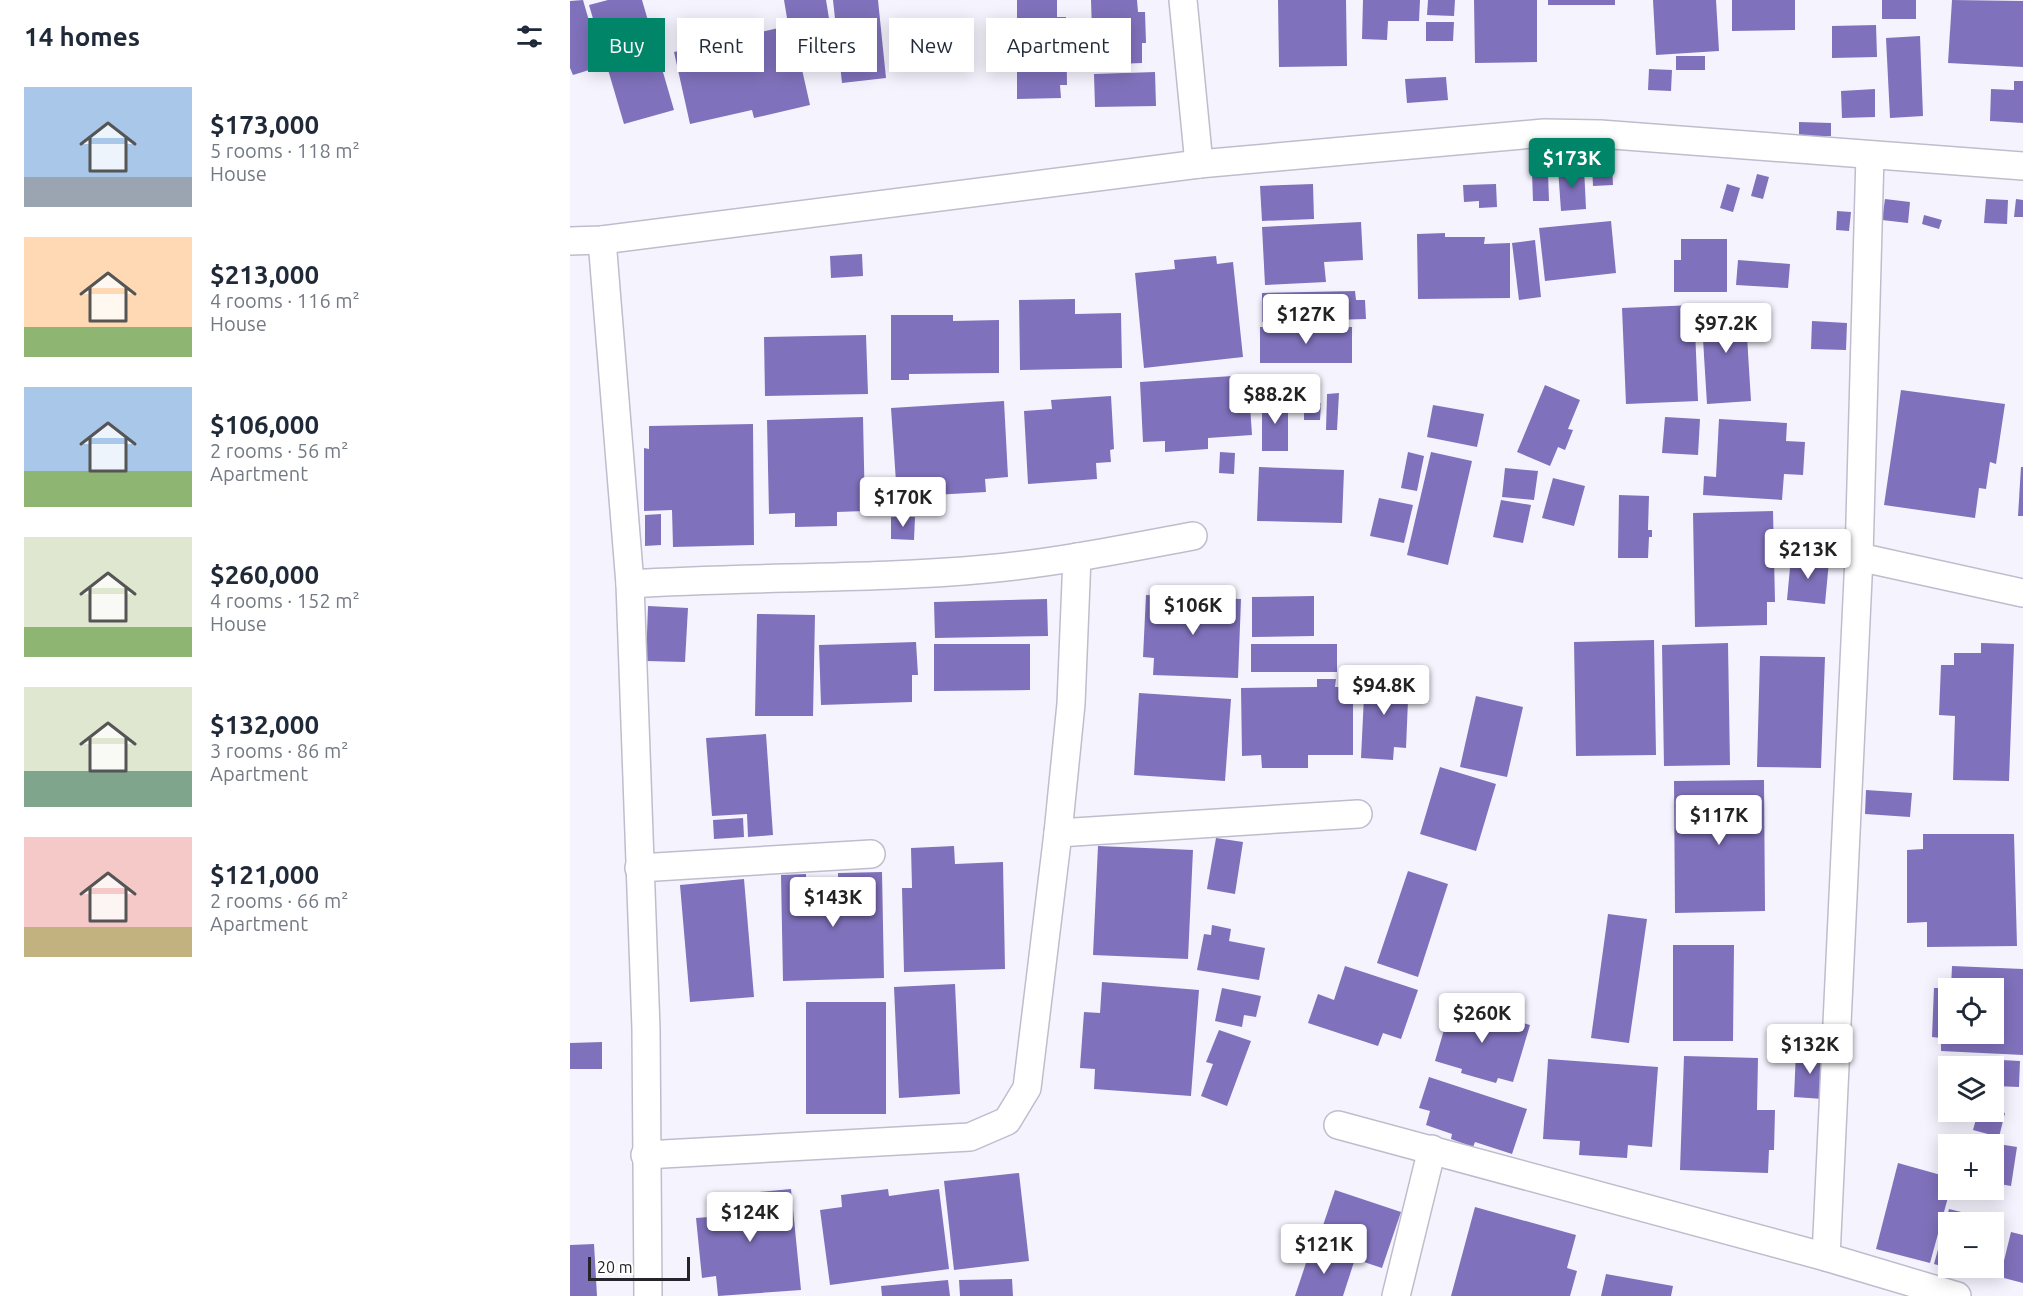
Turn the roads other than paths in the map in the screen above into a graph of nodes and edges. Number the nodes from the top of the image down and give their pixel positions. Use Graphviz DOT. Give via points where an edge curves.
graph roads {
  1 [pos="1183,0"];
  2 [pos="1870,155"];
  3 [pos="1199,164"];
  4 [pos="2023,166"];
  5 [pos="602,240"];
  6 [pos="570,241"];
  7 [pos="1193,536"];
  8 [pos="1077,557"];
  9 [pos="1859,557"];
  10 [pos="630,584"];
  11 [pos="2023,593"];
  12 [pos="1358,814"];
  13 [pos="1058,833"];
  14 [pos="871,855"];
  15 [pos="639,868"];
  16 [pos="1338,1125"];
  17 [pos="1432,1149"];
  18 [pos="645,1155"];
  19 [pos="1826,1257"];
  20 [pos="648,1296"];
  21 [pos="1396,1296"];
  22 [pos="1957,1296"];
  1 -- 3 [label="street"];
  2 -- 3 [label="street" via="1544,133"];
  2 -- 4 [label="street"];
  2 -- 9 [label="street"];
  3 -- 5 [label="street"];
  5 -- 6 [label="street"];
  5 -- 10 [label="street"];
  7 -- 8 [label="street"];
  8 -- 10 [label="street" via="899,575"];
  8 -- 13 [label="street" via="1071,704"];
  9 -- 11 [label="street"];
  9 -- 19 [label="street"];
  10 -- 15 [label="street"];
  12 -- 13 [label="street"];
  13 -- 18 [label="street" via="1027,1088 1006,1121 970,1137"];
  14 -- 15 [label="street"];
  15 -- 18 [label="street" via="646,1029"];
  16 -- 17 [label="street"];
  17 -- 19 [label="street"];
  17 -- 21 [label="street"];
  18 -- 20 [label="street"];
  19 -- 22 [label="street"];
}
